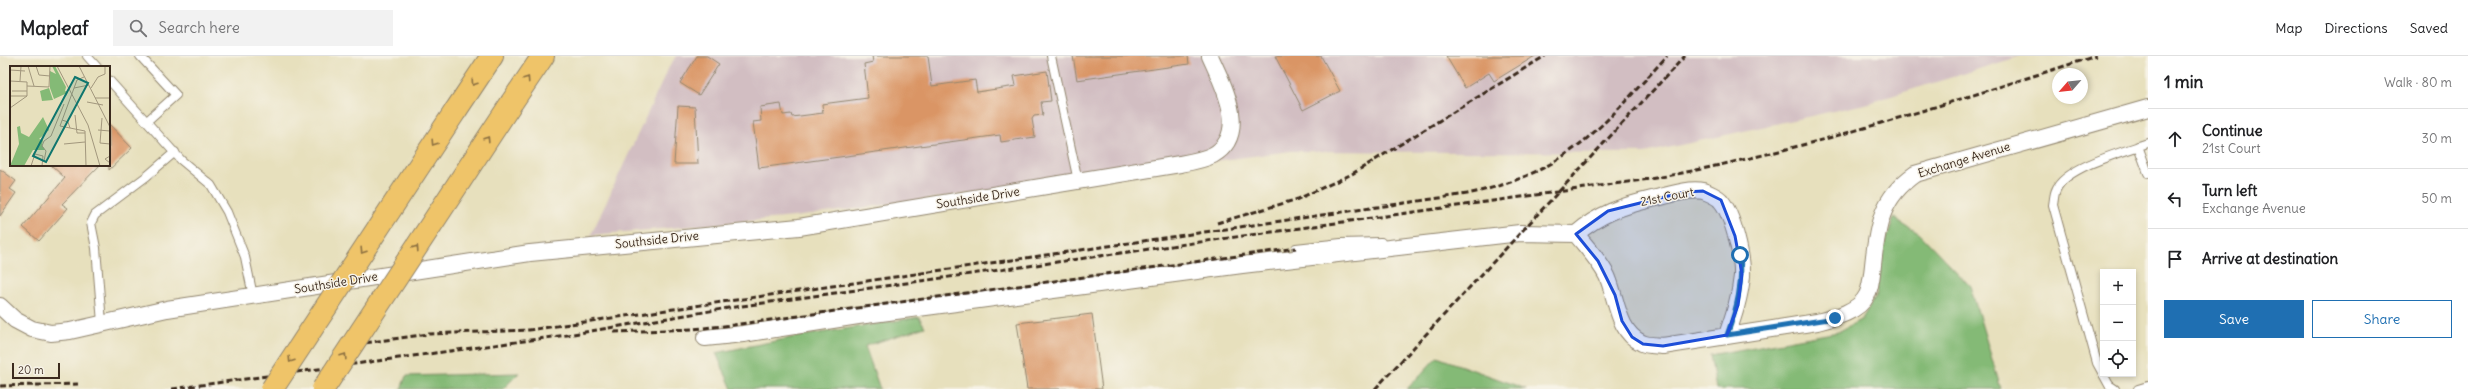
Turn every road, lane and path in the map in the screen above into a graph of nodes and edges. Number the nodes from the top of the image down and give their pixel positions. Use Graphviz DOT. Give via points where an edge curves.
graph roads {
  1 [pos="87,56"];
  2 [pos="140,56"];
  3 [pos="492,56"];
  4 [pos="543,56"];
  5 [pos="1052,56"];
  6 [pos="1210,56"];
  7 [pos="96,66"];
  8 [pos="110,81"];
  9 [pos="2148,108"];
  10 [pos="147,120"];
  11 [pos="2148,143"];
  12 [pos="2138,146"];
  13 [pos="175,152"];
  14 [pos="2148,173"];
  15 [pos="1078,181"];
  16 [pos="1576,234"];
  17 [pos="1454,240"];
  18 [pos="1296,248"];
  19 [pos="253,296"];
  20 [pos="0,306"];
  21 [pos="102,323"];
  22 [pos="1727,335"];
  23 [pos="705,338"];
  24 [pos="2148,386"];
  25 [pos="272,389"];
  26 [pos="323,389"];
  27 [pos="2115,389"];
  28 [pos="2138,389"];
  1 -- 7 [label="lane"];
  2 -- 10 [label="lane" via="176,95"];
  3 -- 25 [label="highway, one-way, bridge"];
  26 -- 4 [label="highway, one-way, bridge"];
  5 -- 15 [label="lane"];
  6 -- 15 [label="street, Southside Drive" via="1230,106 1232,125 1227,143 1213,155 1197,160"];
  8 -- 10 [label="lane"];
  9 -- 22 [label="street, Exchange Avenue" via="1915,174 1899,185 1888,201 1880,219 1867,296 1853,309 1835,318 1816,322"];
  10 -- 13 [label="lane"];
  11 -- 12 [label="lane"];
  12 -- 14 [label="lane"];
  12 -- 27 [label="lane" via="2101,160 2068,177 2056,189 2053,205 2097,363 2109,385"];
  13 -- 19 [label="lane" via="211,185 227,212 245,257"];
  13 -- 21 [label="lane" via="95,215 91,223 96,248"];
  15 -- 19 [label="street, Southside Drive" via="799,227 530,253"];
  16 -- 17 [label="street" via="1520,233"];
  16 -- 22 [label="street, Exchange Avenue" via="1598,261 1615,295 1622,321 1632,337 1643,344 1663,346"];
  16 -- 22 [label="street, 21st Court" via="1608,211 1684,192 1703,191 1721,200 1735,236 1742,274 1738,305"];
  17 -- 18 [label="lane" via="1341,243"];
  17 -- 23 [label="street" via="1242,265"];
  19 -- 21 [label="street, Southside Drive" via="167,309"];
  20 -- 21 [label="street, Southside Drive" via="15,320 32,330 51,333"];
  24 -- 28 [label="lane"];
}
